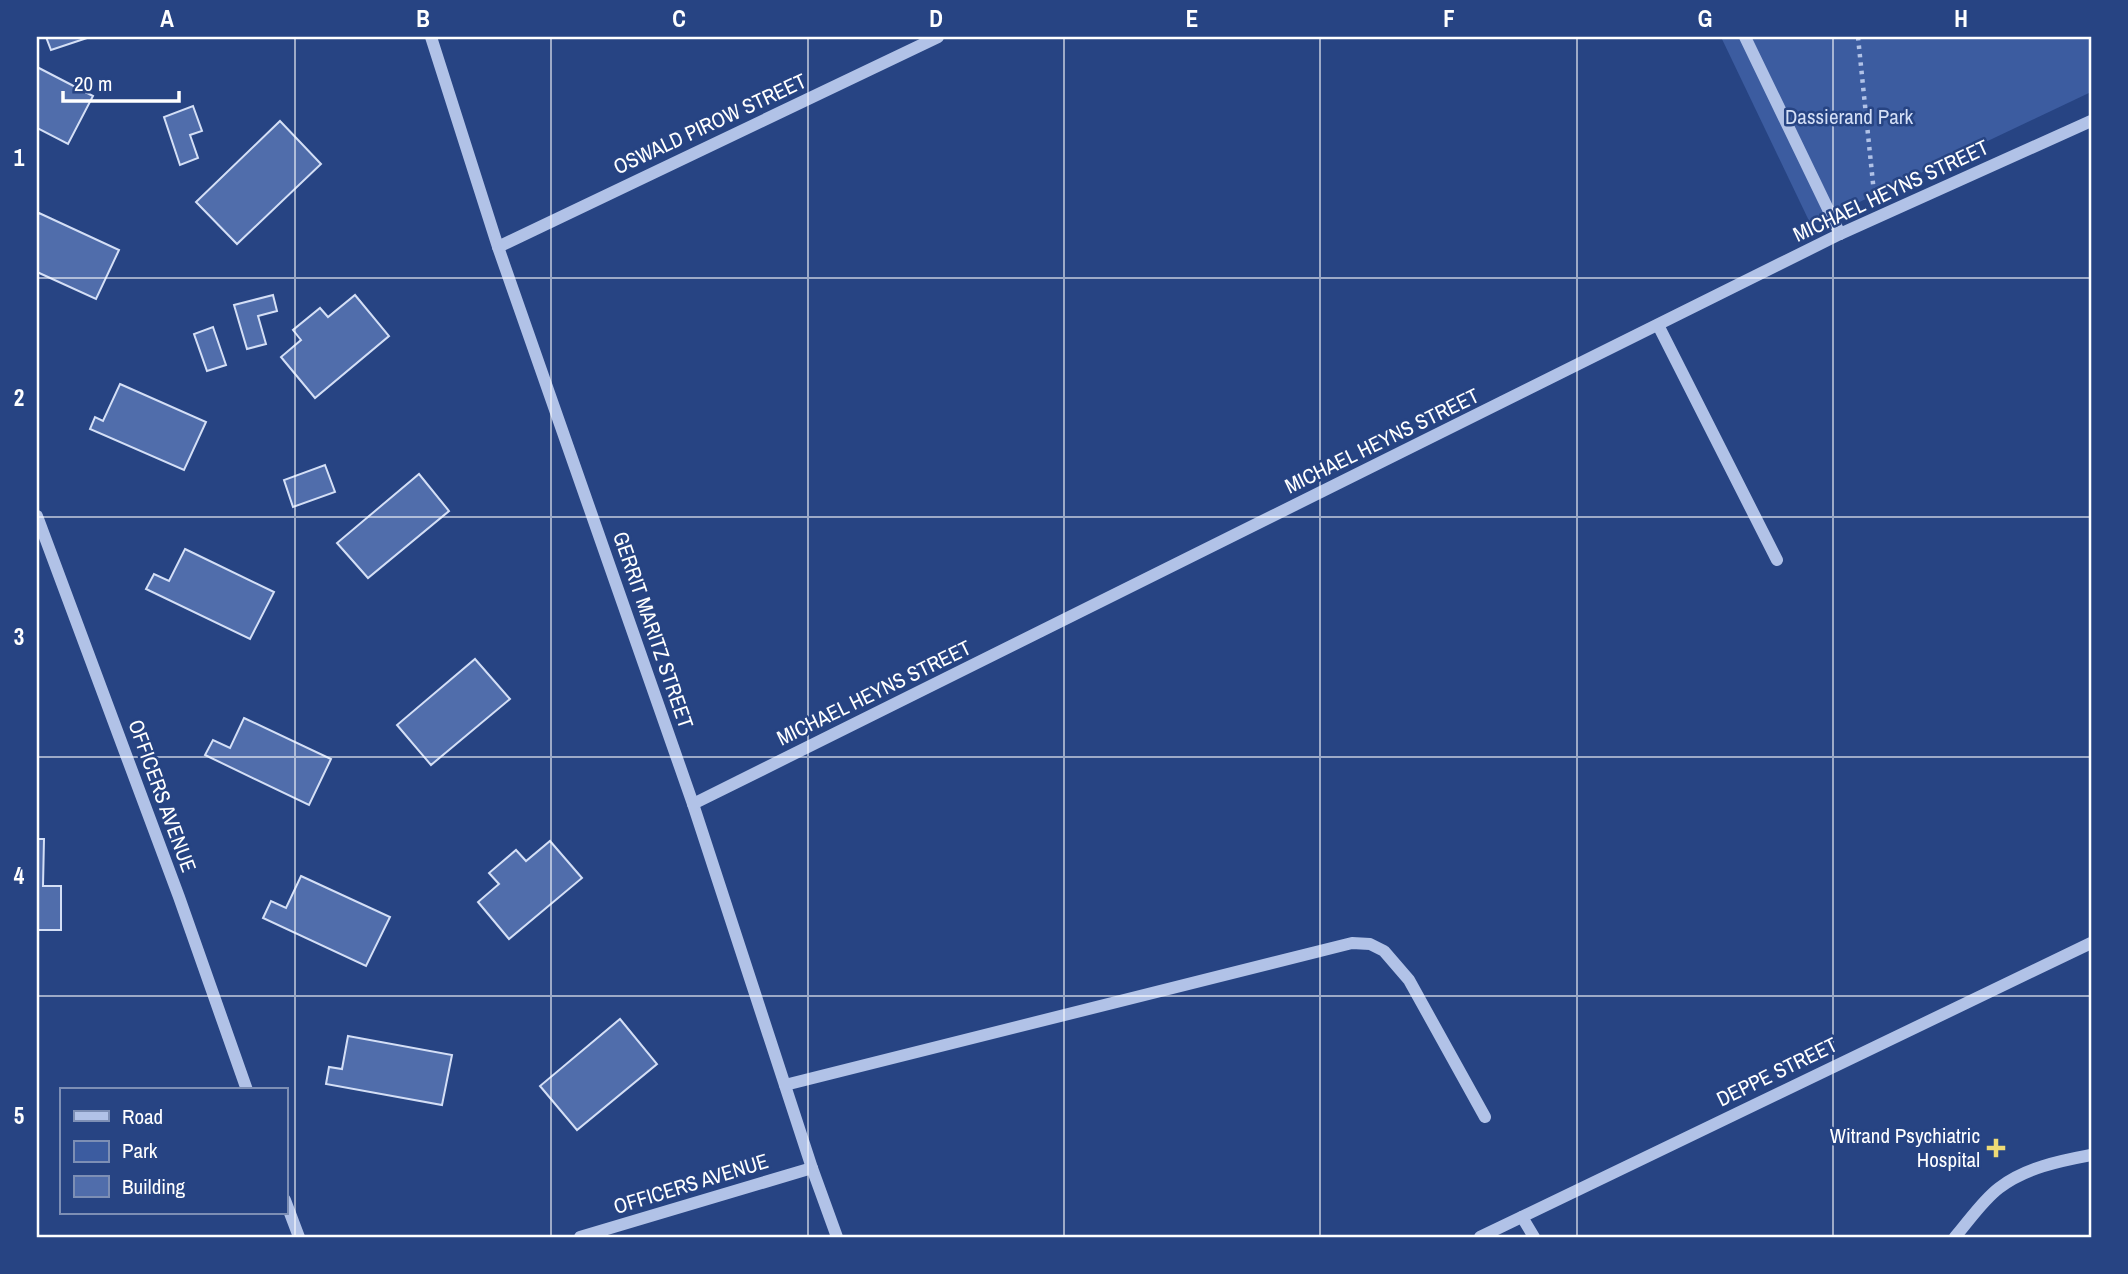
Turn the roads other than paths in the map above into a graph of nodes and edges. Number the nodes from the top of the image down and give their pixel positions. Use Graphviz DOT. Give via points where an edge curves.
graph roads {
  1 [pos="431,37"];
  2 [pos="938,37"];
  3 [pos="1745,37"];
  4 [pos="2091,121"];
  5 [pos="1840,234"];
  6 [pos="498,247"];
  7 [pos="1658,325"];
  8 [pos="37,516"];
  9 [pos="1777,560"];
  10 [pos="693,804"];
  11 [pos="2091,943"];
  12 [pos="785,1085"];
  13 [pos="246,1088"];
  14 [pos="1485,1116"];
  15 [pos="2091,1155"];
  16 [pos="812,1168"];
  17 [pos="287,1205"];
  18 [pos="1522,1217"];
  19 [pos="299,1237"];
  20 [pos="580,1237"];
  21 [pos="836,1237"];
  22 [pos="1480,1237"];
  23 [pos="1534,1237"];
  24 [pos="1955,1237"];
  1 -- 6 [label="street, GERRIT MARITZ STREET"];
  2 -- 6 [label="street, OSWALD PIROW STREET"];
  3 -- 5 [label="street"];
  4 -- 5 [label="street, MICHAEL HEYNS STREET"];
  5 -- 7 [label="street, MICHAEL HEYNS STREET"];
  6 -- 10 [label="street, GERRIT MARITZ STREET"];
  7 -- 9 [label="street"];
  7 -- 10 [label="street, MICHAEL HEYNS STREET"];
  8 -- 13 [label="street, OFFICERS AVENUE"];
  10 -- 12 [label="street, GERRIT MARITZ STREET"];
  11 -- 18 [label="street, DEPPE STREET"];
  12 -- 14 [label="street" via="1352,943 1384,951 1409,980"];
  12 -- 16 [label="street, GERRIT MARITZ STREET"];
  15 -- 24 [label="street" via="2010,1180"];
  16 -- 20 [label="street, OFFICERS AVENUE"];
  16 -- 21 [label="street, GERRIT MARITZ STREET"];
  17 -- 19 [label="street"];
  18 -- 22 [label="street, DEPPE STREET"];
  18 -- 23 [label="street"];
}
